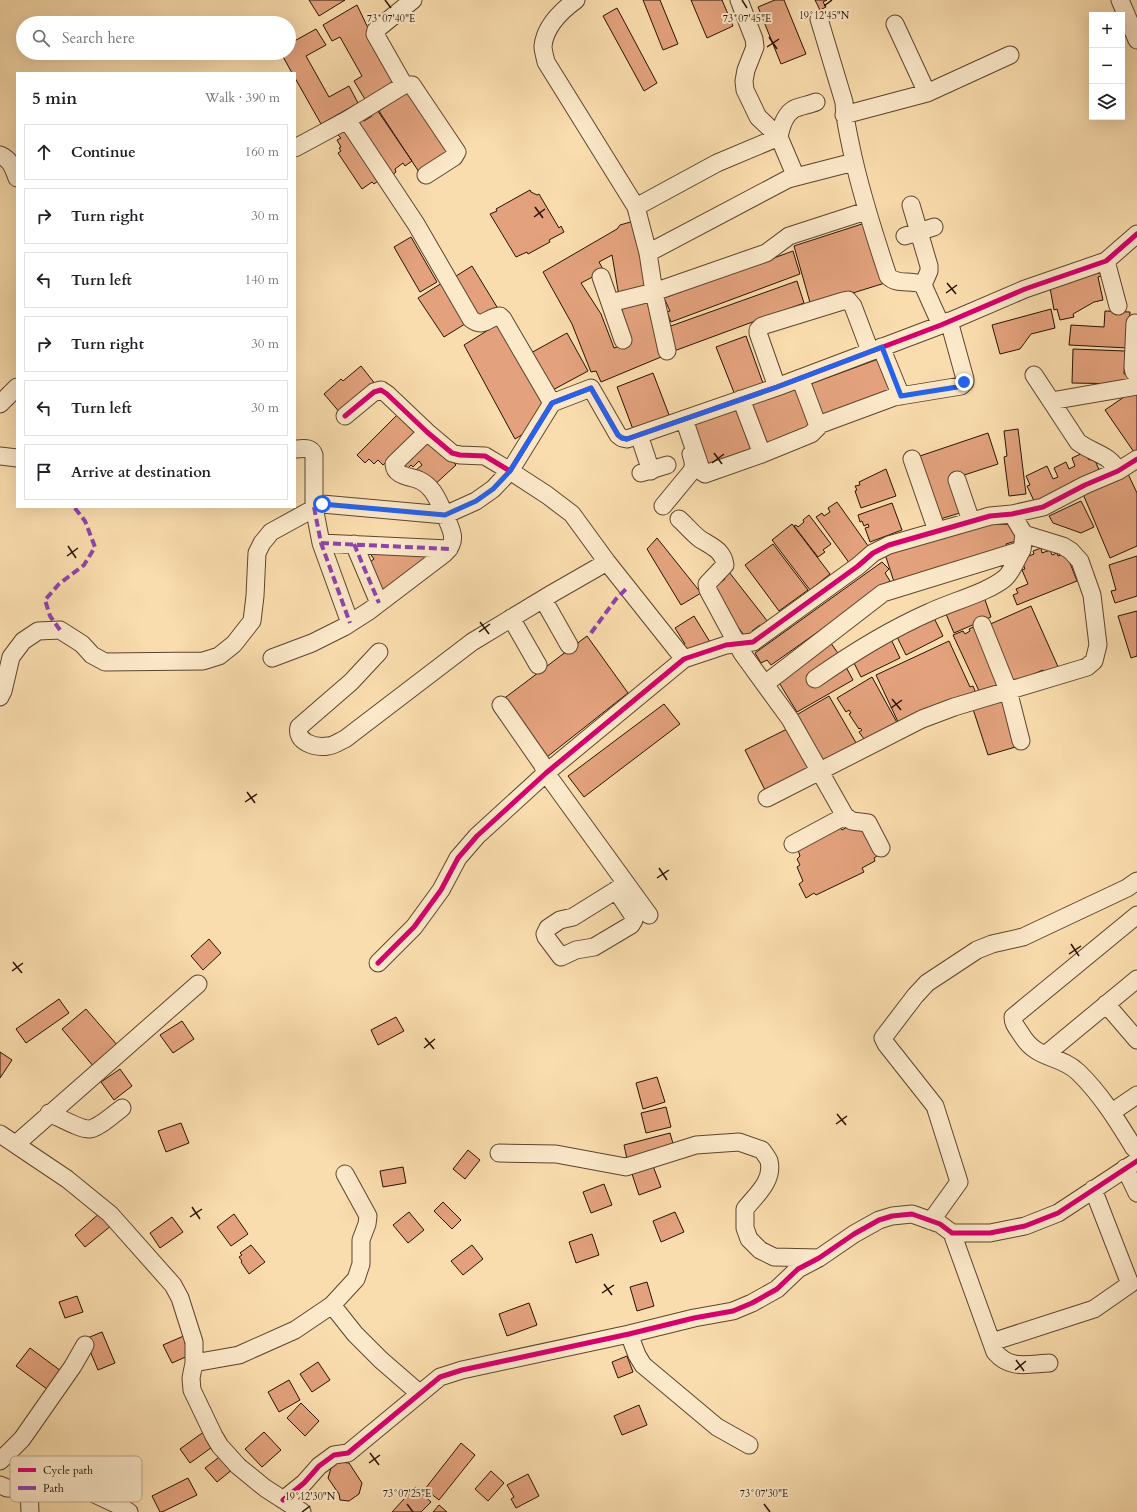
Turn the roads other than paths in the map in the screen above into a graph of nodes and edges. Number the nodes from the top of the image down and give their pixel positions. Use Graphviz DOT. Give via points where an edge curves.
graph roads {
  1 [pos="412,0"];
  2 [pos="576,0"];
  3 [pos="739,0"];
  4 [pos="1120,0"];
  5 [pos="819,19"];
  6 [pos="894,24"];
  7 [pos="1137,40"];
  8 [pos="1010,55"];
  9 [pos="404,85"];
  10 [pos="927,93"];
  11 [pos="816,102"];
  12 [pos="844,115"];
  13 [pos="347,120"];
  14 [pos="779,137"];
  15 [pos="296,147"];
  16 [pos="0,155"];
  17 [pos="854,162"];
  18 [pos="16,175"];
  19 [pos="426,175"];
  20 [pos="796,177"];
  21 [pos="911,206"];
  22 [pos="636,207"];
  23 [pos="866,211"];
  24 [pos="1137,234"];
  25 [pos="648,254"];
  26 [pos="1106,261"];
  27 [pos="601,277"];
  28 [pos="923,285"];
  29 [pos="654,292"];
  30 [pos="610,303"];
  31 [pos="1118,306"];
  32 [pos="945,323"];
  33 [pos="1135,323"];
  34 [pos="623,340"];
  35 [pos="876,349"];
  36 [pos="667,351"];
  37 [pos="1137,374"];
  38 [pos="1034,375"];
  39 [pos="800,378"];
  40 [pos="1137,386"];
  41 [pos="777,387"];
  42 [pos="16,388"];
  43 [pos="901,396"];
  44 [pos="741,399"];
  45 [pos="1051,400"];
  46 [pos="552,403"];
  47 [pos="0,404"];
  48 [pos="345,416"];
  49 [pos="682,420"];
  50 [pos="818,426"];
  51 [pos="427,432"];
  52 [pos="639,435"];
  53 [pos="296,449"];
  54 [pos="762,454"];
  55 [pos="0,456"];
  56 [pos="16,458"];
  57 [pos="912,459"];
  58 [pos="1137,459"];
  59 [pos="667,465"];
  60 [pos="510,471"];
  61 [pos="1118,471"];
  62 [pos="958,480"];
  63 [pos="664,506"];
  64 [pos="314,508"];
  65 [pos="1012,514"];
  66 [pos="445,515"];
  67 [pos="679,519"];
  68 [pos="971,521"];
  69 [pos="936,531"];
  70 [pos="321,542"];
  71 [pos="1023,542"];
  72 [pos="354,544"];
  73 [pos="449,549"];
  74 [pos="608,562"];
  75 [pos="543,599"];
  76 [pos="379,603"];
  77 [pos="511,618"];
  78 [pos="350,623"];
  79 [pos="982,626"];
  80 [pos="738,644"];
  81 [pos="569,645"];
  82 [pos="379,652"];
  83 [pos="272,658"];
  84 [pos="684,659"];
  85 [pos="538,665"];
  86 [pos="815,679"];
  87 [pos="765,684"];
  88 [pos="1008,690"];
  89 [pos="0,697"];
  90 [pos="501,705"];
  91 [pos="1021,741"];
  92 [pos="819,771"];
  93 [pos="546,773"];
  94 [pos="767,798"];
  95 [pos="845,816"];
  96 [pos="793,844"];
  97 [pos="881,848"];
  98 [pos="1137,881"];
  99 [pos="621,887"];
  100 [pos="649,915"];
  101 [pos="1137,915"];
  102 [pos="378,963"];
  103 [pos="1137,979"];
  104 [pos="198,984"];
  105 [pos="1106,1004"];
  106 [pos="1137,1040"];
  107 [pos="1045,1055"];
  108 [pos="1137,1094"];
  109 [pos="122,1108"];
  110 [pos="1112,1112"];
  111 [pos="49,1113"];
  112 [pos="0,1134"];
  113 [pos="16,1144"];
  114 [pos="499,1153"];
  115 [pos="1132,1159"];
  116 [pos="344,1174"];
  117 [pos="1093,1189"];
  118 [pos="1137,1193"];
  119 [pos="931,1220"];
  120 [pos="952,1234"];
  121 [pos="819,1258"];
  122 [pos="332,1305"];
  123 [pos="629,1334"];
  124 [pos="992,1342"];
  125 [pos="84,1345"];
  126 [pos="194,1363"];
  127 [pos="1049,1363"];
  128 [pos="419,1393"];
  129 [pos="749,1445"];
  130 [pos="0,1461"];
  131 [pos="0,1485"];
  132 [pos="10,1488"];
  133 [pos="283,1500"];
  134 [pos="30,1502"];
  135 [pos="112,1502"];
  136 [pos="30,1512"];
  137 [pos="129,1512"];
  138 [pos="302,1512"];
  1 -- 9 [label="street" via="376,30 375,34"];
  2 -- 22 [label="street" via="559,14 548,29 543,47 546,62"];
  3 -- 14 [label="street" via="755,47 746,70 745,90 758,117"];
  4 -- 7 [label="street"];
  5 -- 12 [label="street" via="844,102"];
  6 -- 10 [label="street"];
  8 -- 10 [label="street"];
  9 -- 13 [label="street"];
  9 -- 19 [label="street" via="414,87 457,152 454,157"];
  10 -- 12 [label="street"];
  11 -- 14 [label="street" via="794,109 781,127"];
  12 -- 17 [label="street"];
  13 -- 15 [label="street"];
  13 -- 46 [label="street" via="416,224 471,319 476,323 483,323 494,316 503,319"];
  14 -- 20 [label="street"];
  14 -- 22 [label="street" via="717,163"];
  16 -- 18 [label="street" via="8,158"];
  17 -- 20 [label="street"];
  17 -- 23 [label="street"];
  20 -- 25 [label="street"];
  21 -- 28 [label="street" via="929,266"];
  22 -- 25 [label="street"];
  23 -- 28 [label="street" via="888,276 896,282 918,282"];
  23 -- 29 [label="street" via="789,236 766,253"];
  24 -- 26 [label="street"];
  25 -- 29 [label="street"];
  26 -- 31 [label="street"];
  26 -- 32 [label="street" via="1025,289"];
  27 -- 30 [label="street"];
  28 -- 32 [label="street"];
  29 -- 30 [label="street"];
  29 -- 36 [label="street"];
  30 -- 34 [label="street"];
  32 -- 35 [label="street"];
  32 -- 43 [label="street" via="965,380 963,385"];
  33 -- 37 [label="street" via="1133,368"];
  35 -- 39 [label="street"];
  35 -- 41 [label="street" via="848,300 762,326 758,333"];
  35 -- 43 [label="street"];
  38 -- 45 [label="street"];
  39 -- 41 [label="street"];
  39 -- 50 [label="street"];
  40 -- 45 [label="street"];
  41 -- 44 [label="street"];
  42 -- 47 [label="street"];
  43 -- 50 [label="street"];
  44 -- 49 [label="street"];
  44 -- 54 [label="street"];
  45 -- 61 [label="street" via="1078,442 1107,457"];
  46 -- 52 [label="street" via="591,388 618,435 627,439"];
  46 -- 60 [label="street"];
  48 -- 51 [label="street" via="374,392 381,390"];
  49 -- 52 [label="street"];
  49 -- 54 [label="street" via="703,474"];
  49 -- 63 [label="street" via="694,467"];
  50 -- 54 [label="street" via="811,434"];
  51 -- 60 [label="street" via="452,453 485,456"];
  51 -- 66 [label="street" via="394,464 394,468 400,474 429,486 436,494"];
  52 -- 59 [label="street" via="646,472"];
  53 -- 64 [label="street" via="309,448 314,455"];
  55 -- 56 [label="street"];
  57 -- 69 [label="street"];
  58 -- 61 [label="street"];
  60 -- 66 [label="street" via="493,489 476,501"];
  60 -- 74 [label="street" via="572,514"];
  61 -- 65 [label="street" via="1043,507"];
  62 -- 68 [label="street"];
  64 -- 66 [label="street" via="322,504 331,504"];
  64 -- 70 [label="street"];
  64 -- 89 [label="street" via="271,532 262,543 257,553 252,621 234,644 219,656 203,661 105,662 60,630 38,631 23,641 11,657"];
  65 -- 68 [label="street"];
  65 -- 71 [label="street"];
  66 -- 73 [label="street" via="453,534"];
  67 -- 80 [label="street" via="724,558 725,564 706,586"];
  68 -- 69 [label="street"];
  69 -- 80 [label="street" via="889,545 873,553 752,642"];
  70 -- 72 [label="street"];
  70 -- 78 [label="street"];
  71 -- 86 [label="street" via="1006,578 875,639"];
  71 -- 87 [label="street" via="883,593"];
  71 -- 88 [label="street" via="1063,546 1080,561 1092,596 1098,645 1094,661 1087,667"];
  72 -- 73 [label="street"];
  72 -- 76 [label="street"];
  73 -- 76 [label="street"];
  74 -- 75 [label="street"];
  74 -- 84 [label="street"];
  75 -- 77 [label="street"];
  75 -- 81 [label="street"];
  76 -- 78 [label="street"];
  77 -- 82 [label="street" via="472,642 345,739 328,747 300,738 297,733 299,727 351,682"];
  77 -- 85 [label="street"];
  78 -- 83 [label="street" via="312,643"];
  79 -- 88 [label="street"];
  80 -- 84 [label="street" via="726,645"];
  80 -- 87 [label="street"];
  84 -- 93 [label="street"];
  87 -- 92 [label="street" via="790,719"];
  88 -- 91 [label="street"];
  88 -- 92 [label="street" via="922,719"];
  90 -- 93 [label="street"];
  92 -- 94 [label="street"];
  92 -- 95 [label="street"];
  93 -- 99 [label="street"];
  93 -- 102 [label="street" via="476,836 458,858 441,890 414,927"];
  95 -- 96 [label="street"];
  95 -- 97 [label="street" via="852,821 868,823"];
  98 -- 119 [label="street" via="1023,937 977,950 927,983 883,1038 935,1106 959,1182"];
  99 -- 99 [label="street" via="573,917 560,920 548,928 545,934 558,955 561,957 576,950 594,947 631,925 634,917"];
  99 -- 100 [label="street"];
  101 -- 107 [label="street" via="1013,1017 1014,1024 1026,1043"];
  103 -- 105 [label="street"];
  104 -- 111 [label="street"];
  105 -- 106 [label="street"];
  105 -- 107 [label="street"];
  107 -- 110 [label="street" via="1077,1071"];
  108 -- 110 [label="street"];
  109 -- 111 [label="street" via="90,1129"];
  110 -- 115 [label="street"];
  111 -- 113 [label="street"];
  112 -- 113 [label="street"];
  113 -- 126 [label="street" via="67,1179 110,1214 173,1285 180,1298 194,1342"];
  114 -- 121 [label="street" via="556,1154 626,1167 696,1145 739,1142 762,1150 769,1161 766,1183 745,1209 745,1228 749,1239 760,1250 774,1257"];
  115 -- 117 [label="street"];
  115 -- 118 [label="street"];
  116 -- 122 [label="street" via="368,1216 361,1240 361,1264 356,1279"];
  117 -- 120 [label="street" via="1058,1213 1025,1226 990,1233"];
  117 -- 124 [label="street" via="1130,1284 1094,1309"];
  119 -- 120 [label="street"];
  119 -- 121 [label="street" via="912,1214 878,1220"];
  120 -- 124 [label="street"];
  121 -- 123 [label="street" via="798,1269 777,1289 733,1311"];
  122 -- 126 [label="street" via="295,1330 239,1356"];
  122 -- 128 [label="street" via="355,1334"];
  123 -- 128 [label="street" via="462,1370 440,1377"];
  123 -- 129 [label="street" via="643,1365 717,1427"];
  124 -- 127 [label="street" via="1000,1358 1017,1366"];
  125 -- 130 [label="street" via="73,1366 22,1439"];
  126 -- 133 [label="street" via="190,1378 192,1390 220,1446 238,1466"];
  128 -- 133 [label="street" via="348,1453 334,1455 319,1466 304,1483"];
  131 -- 132 [label="street"];
  133 -- 138 [label="street"];
  134 -- 136 [label="street"];
  135 -- 137 [label="street"];
}
